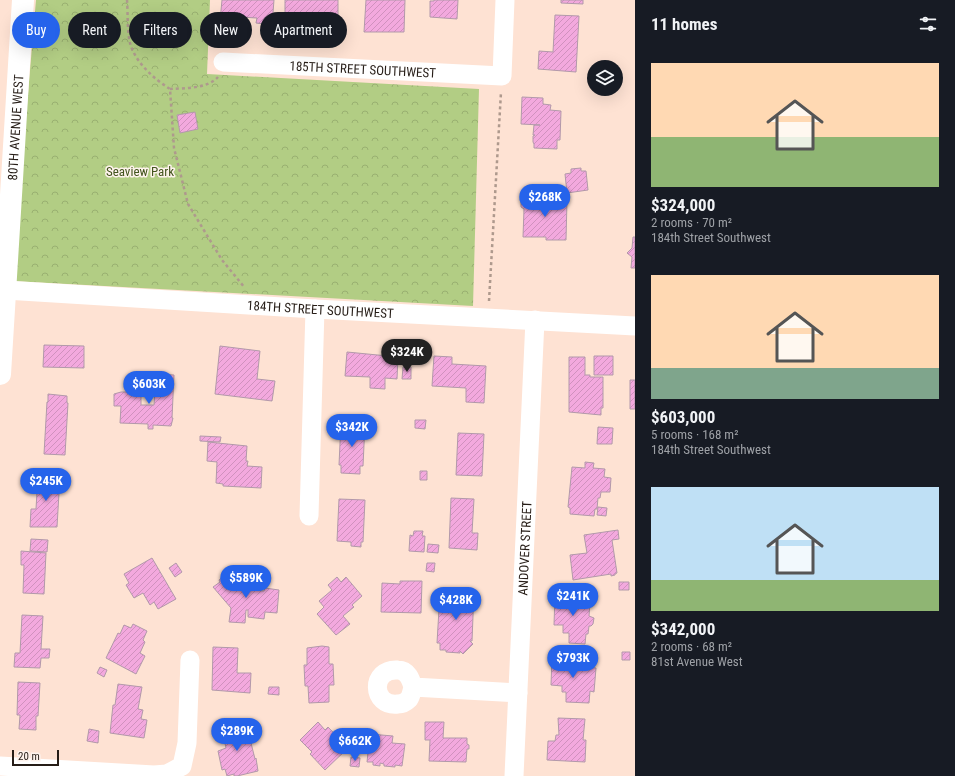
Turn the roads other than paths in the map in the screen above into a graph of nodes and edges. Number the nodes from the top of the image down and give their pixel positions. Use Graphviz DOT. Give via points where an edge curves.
graph roads {
  1 [pos="23,0"];
  2 [pos="506,0"];
  3 [pos="223,62"];
  4 [pos="5,290"];
  5 [pos="314,309"];
  6 [pos="535,320"];
  7 [pos="635,326"];
  8 [pos="0,374"];
  9 [pos="309,516"];
  10 [pos="190,660"];
  11 [pos="413,687"];
  12 [pos="518,692"];
  13 [pos="0,766"];
  14 [pos="514,776"];
  1 -- 4 [label="street, 80TH AVENUE WEST"];
  2 -- 3 [label="street, 185TH STREET SOUTHWEST" via="502,76"];
  4 -- 5 [label="street, 184TH STREET SOUTHWEST"];
  4 -- 8 [label="street, 80TH AVENUE WEST"];
  5 -- 6 [label="street, 184TH STREET SOUTHWEST"];
  5 -- 9 [label="street"];
  6 -- 7 [label="street, 184TH STREET SOUTHWEST"];
  6 -- 12 [label="street, ANDOVER STREET"];
  10 -- 13 [label="street" via="188,743 182,766 167,774 154,775"];
  11 -- 12 [label="street"];
  12 -- 14 [label="street, ANDOVER STREET"];
}
